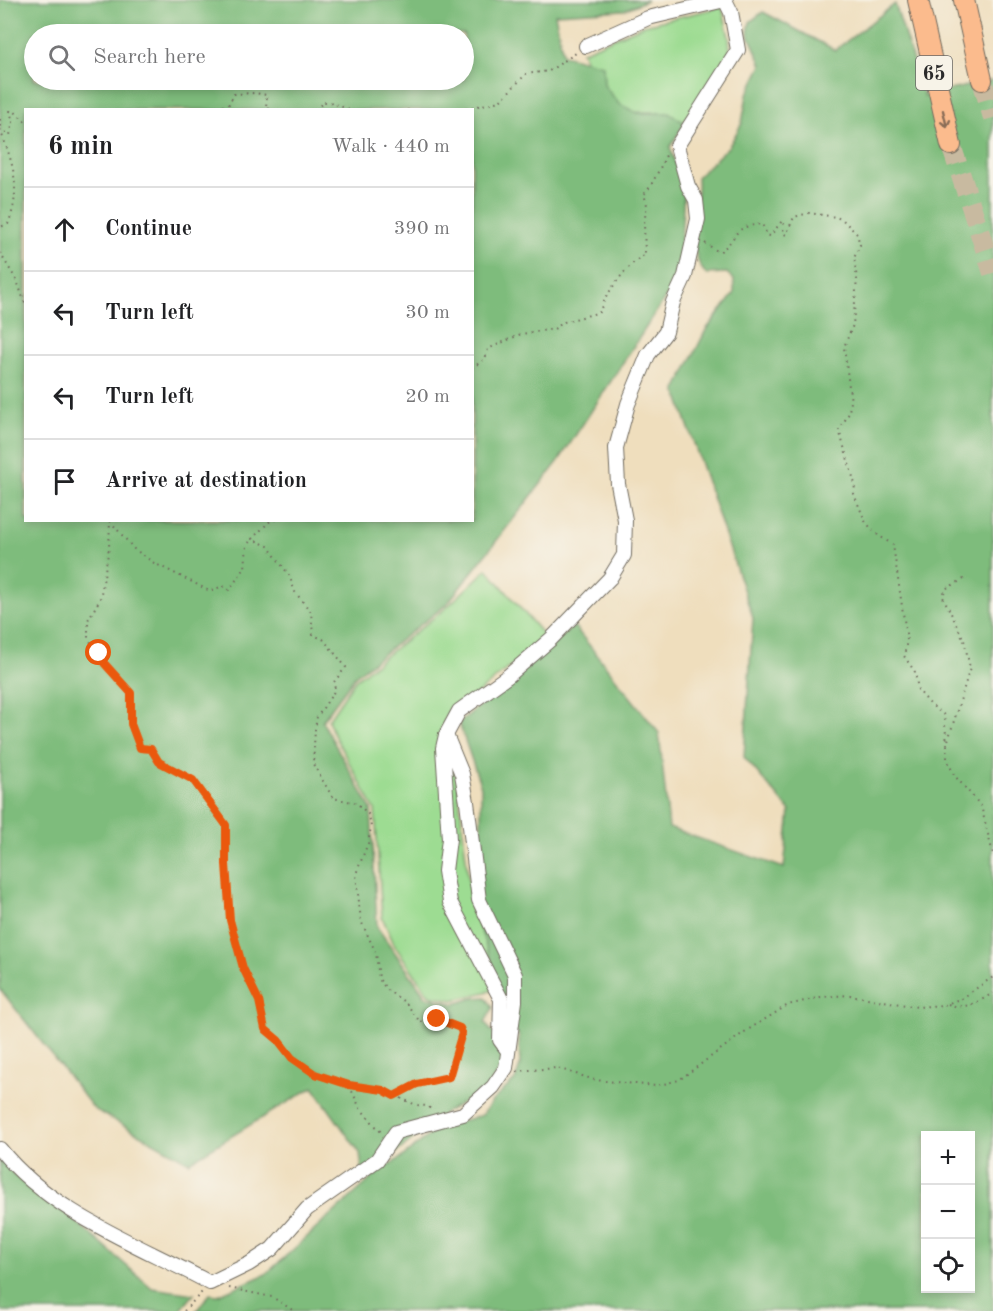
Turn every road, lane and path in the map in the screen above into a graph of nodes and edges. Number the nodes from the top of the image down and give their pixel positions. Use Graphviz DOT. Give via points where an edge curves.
graph roads {
  1 [pos="725,0"];
  2 [pos="918,0"];
  3 [pos="964,0"];
  4 [pos="586,46"];
  5 [pos="982,80"];
  6 [pos="217,108"];
  7 [pos="268,108"];
  8 [pos="318,108"];
  9 [pos="345,108"];
  10 [pos="469,108"];
  11 [pos="0,119"];
  12 [pos="24,120"];
  13 [pos="0,129"];
  14 [pos="951,145"];
  15 [pos="677,146"];
  16 [pos="0,227"];
  17 [pos="705,238"];
  18 [pos="0,253"];
  19 [pos="24,300"];
  20 [pos="474,366"];
  21 [pos="110,522"];
  22 [pos="111,522"];
  23 [pos="269,522"];
  24 [pos="252,539"];
  25 [pos="964,579"];
  26 [pos="446,735"];
  27 [pos="947,744"];
  28 [pos="993,854"];
  29 [pos="993,977"];
  30 [pos="993,993"];
  31 [pos="947,1004"];
  32 [pos="508,1051"];
  33 [pos="502,1074"];
  34 [pos="349,1085"];
  35 [pos="394,1096"];
  36 [pos="433,1121"];
  37 [pos="390,1142"];
  38 [pos="0,1149"];
  39 [pos="209,1284"];
  40 [pos="184,1311"];
  41 [pos="294,1311"];
  1 -- 4 [label="street" via="648,18"];
  1 -- 15 [label="street" via="738,50"];
  2 -- 14 [label="highway, 65, one-way"];
  3 -- 5 [label="highway, 65"];
  4 -- 10 [label="path" via="549,71 526,74 500,101"];
  6 -- 7 [label="path" via="229,104 234,94 255,93 267,95"];
  8 -- 9 [label="path" via="323,102"];
  11 -- 13 [label="path"];
  12 -- 13 [label="path" via="10,111 10,135"];
  13 -- 16 [label="path" via="16,179 14,211 8,224"];
  15 -- 20 [label="path" via="668,151 644,194 645,255 621,274 600,312 564,322 554,329 527,332 500,342 488,349 484,359"];
  15 -- 26 [label="street" via="696,200 698,219 691,256 666,332 648,355 616,448 625,520 624,555 610,578 551,639 459,711"];
  17 -- 27 [label="path" via="705,245 719,252 744,225 762,224 770,236 782,221 786,235 794,217 808,213 843,220 857,234 860,245 854,258 857,279 853,325 844,346 851,402 839,430 840,440 865,521 892,545 907,640 904,656 915,672 918,690 944,715"];
  18 -- 19 [label="path"];
  21 -- 34 [label="path" via="100,599 88,620 88,638 131,693 131,724 140,748 151,749 159,762 193,780 226,825 230,920 265,1029 292,1058 315,1074"];
  22 -- 24 [label="path" via="134,549 154,563 210,591 223,586 228,590 233,584 245,568 247,545"];
  23 -- 24 [label="path"];
  24 -- 35 [label="path" via="268,546 289,575 295,592 312,612 314,635 323,639 346,667 317,717 313,765 333,798 357,803 369,815 368,843 356,874 361,921 376,953 378,977 420,1022 440,1019 460,1028 462,1033 449,1077 417,1084"];
  25 -- 27 [label="path" via="945,589 943,597 964,640 970,668"];
  26 -- 32 [label="street" via="462,774 479,900 515,975"];
  26 -- 32 [label="street" via="443,748 450,902 501,999 500,1040"];
  27 -- 28 [label="path" via="947,759 954,775 981,806"];
  29 -- 31 [label="path"];
  30 -- 31 [label="path" via="975,1004"];
  31 -- 33 [label="path" via="917,1007 850,995 788,1005 679,1080 656,1086 595,1080 557,1068"];
  32 -- 33 [label="street"];
  33 -- 36 [label="street" via="463,1114"];
  34 -- 35 [label="path" via="383,1090"];
  34 -- 37 [label="path" via="360,1108"];
  35 -- 36 [label="path" via="431,1107"];
  36 -- 37 [label="street" via="403,1128"];
  37 -- 39 [label="street" via="377,1160 307,1209 272,1249"];
  38 -- 39 [label="street" via="18,1172 62,1206"];
  39 -- 40 [label="path"];
  39 -- 41 [label="path" via="272,1297"];
}
